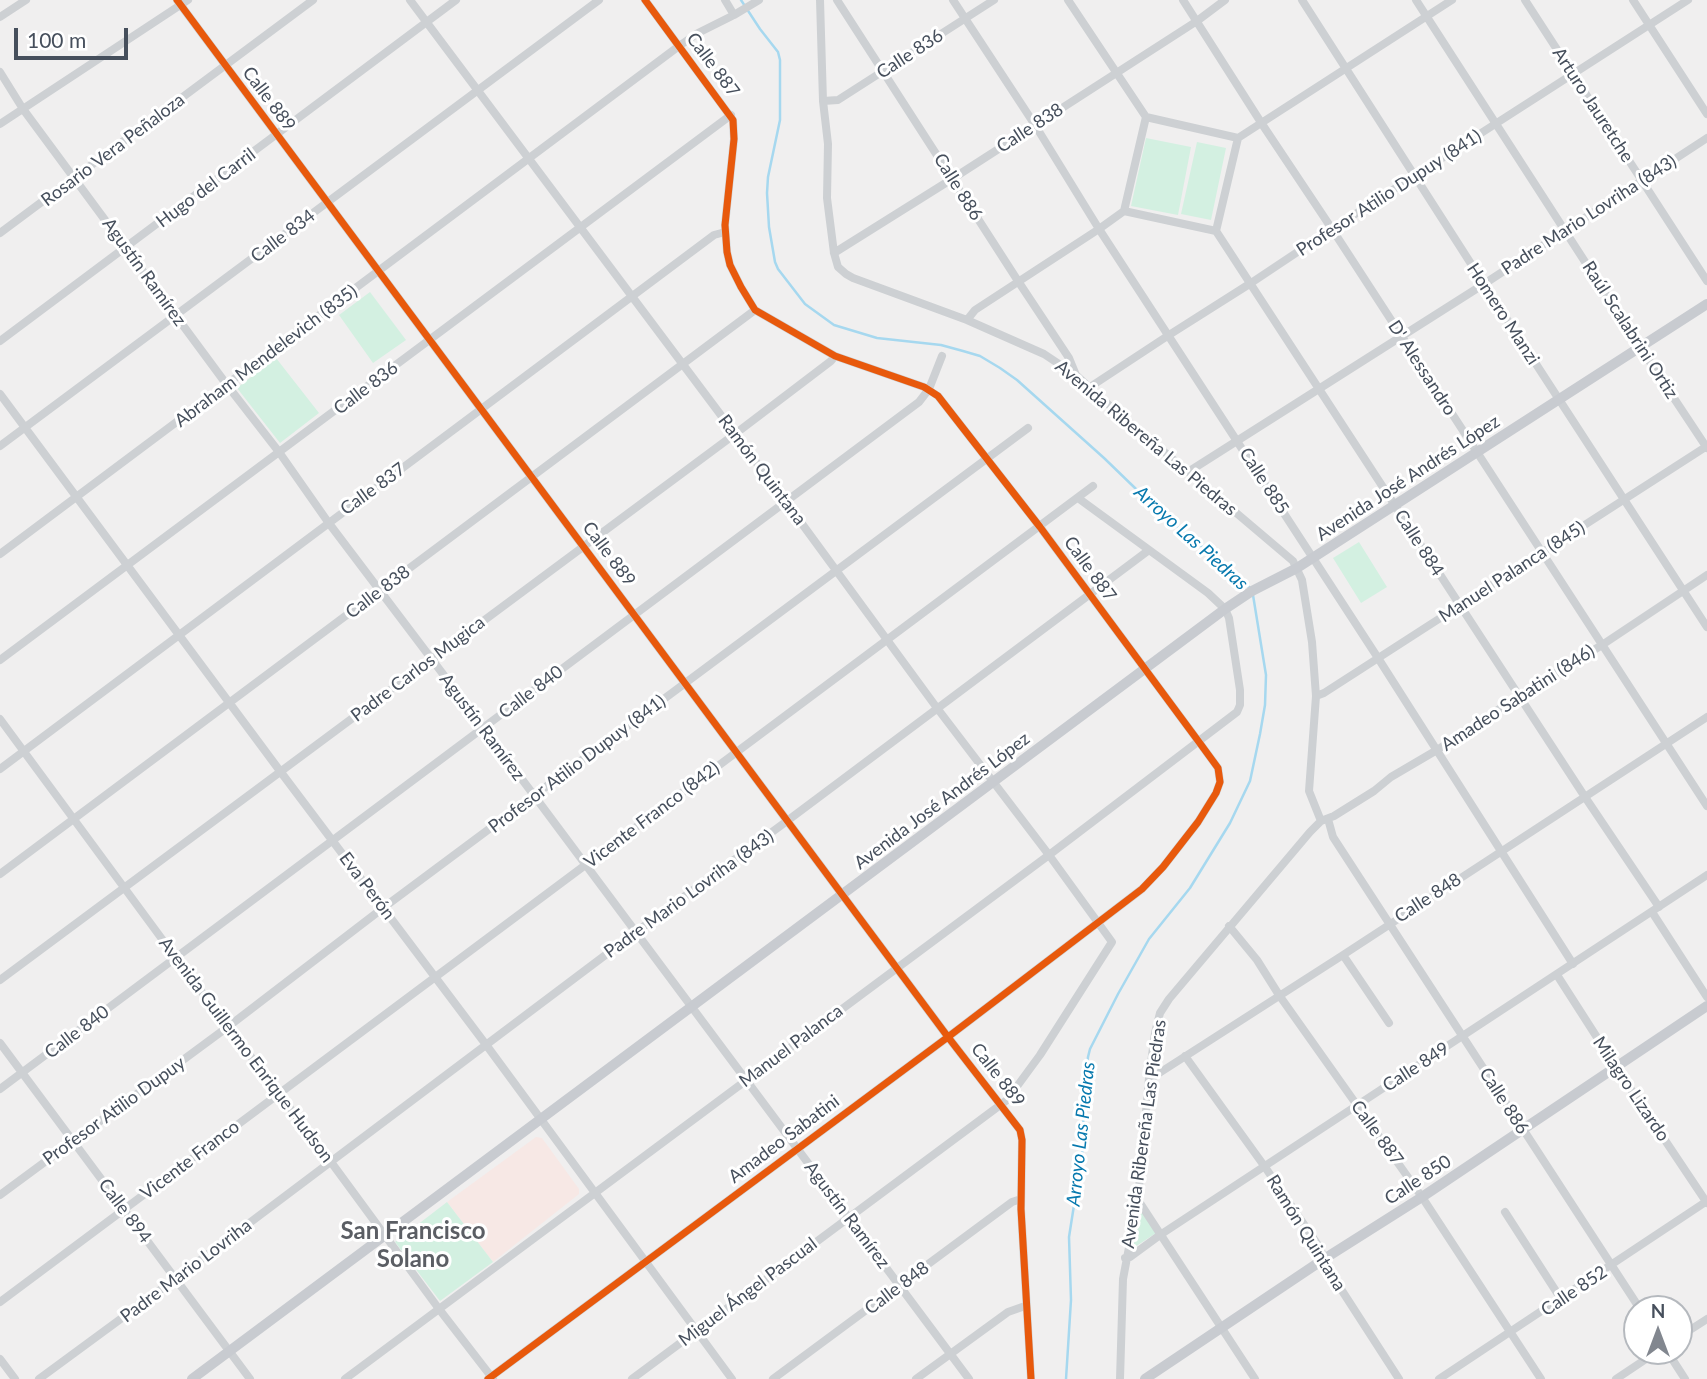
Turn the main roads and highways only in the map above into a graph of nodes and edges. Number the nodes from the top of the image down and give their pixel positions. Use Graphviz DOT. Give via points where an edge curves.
graph roads {
  1 [pos="1707,303"];
  2 [pos="1707,1006"];
  3 [pos="192,1379"];
  4 [pos="1145,1379"];
  1 -- 3 [label="main road, Avenida José Andrés López" via="1314,557 1239,599"];
  2 -- 4 [label="main road, Calle 850"];
}
